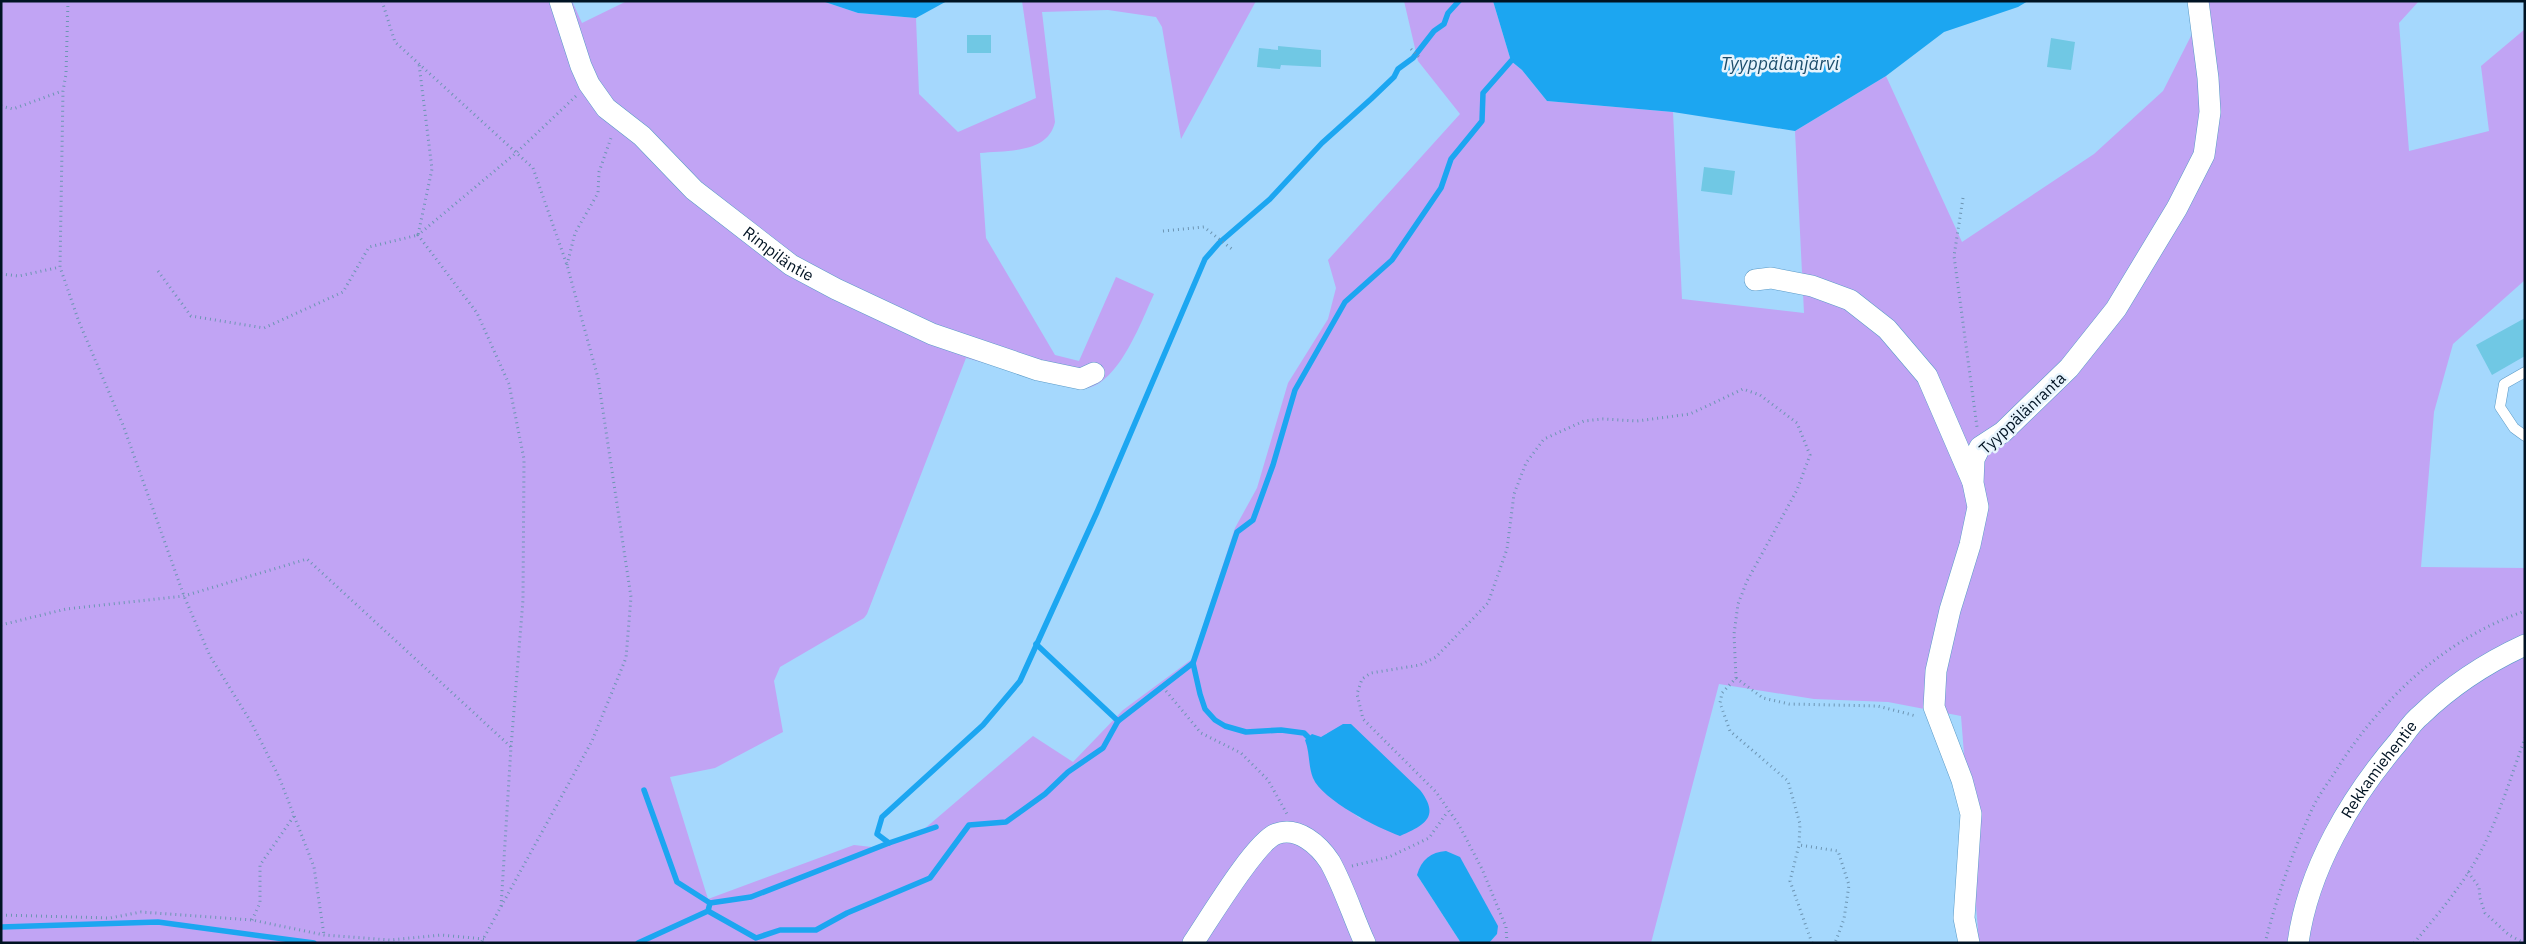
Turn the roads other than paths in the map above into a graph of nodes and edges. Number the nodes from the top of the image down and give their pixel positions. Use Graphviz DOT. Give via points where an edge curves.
graph roads {
  1 [pos="560,1"];
  2 [pos="2198,1"];
  3 [pos="1755,280"];
  4 [pos="2525,372"];
  5 [pos="1094,373"];
  6 [pos="2525,436"];
  7 [pos="1973,483"];
  8 [pos="2525,645"];
  9 [pos="1193,943"];
  10 [pos="1365,943"];
  11 [pos="1969,943"];
  12 [pos="2298,943"];
  1 -- 5 [label="street, Rimpiläntie" via="581,66 606,108 642,136 694,190 791,265 932,334 1038,370 1081,379"];
  2 -- 7 [label="street, Tyyppälänranta" via="2210,112 2204,155 2177,208 2116,309 2069,368 2003,432 1980,448 1974,459"];
  3 -- 7 [label="street" via="1771,278 1812,286 1850,300 1887,329 1926,376"];
  4 -- 6 [label="lane" via="2504,384 2500,407 2514,428"];
  7 -- 11 [label="street, Tyyppälänranta" via="1978,508 1936,671 1934,707 1962,780 1971,814 1964,918"];
  8 -- 12 [label="street, Rekkamiehentie" via="2470,676 2420,715 2373,772 2328,848 2301,920"];
  9 -- 10 [label="street" via="1256,851 1276,834 1298,834 1313,842 1329,862"];
}
